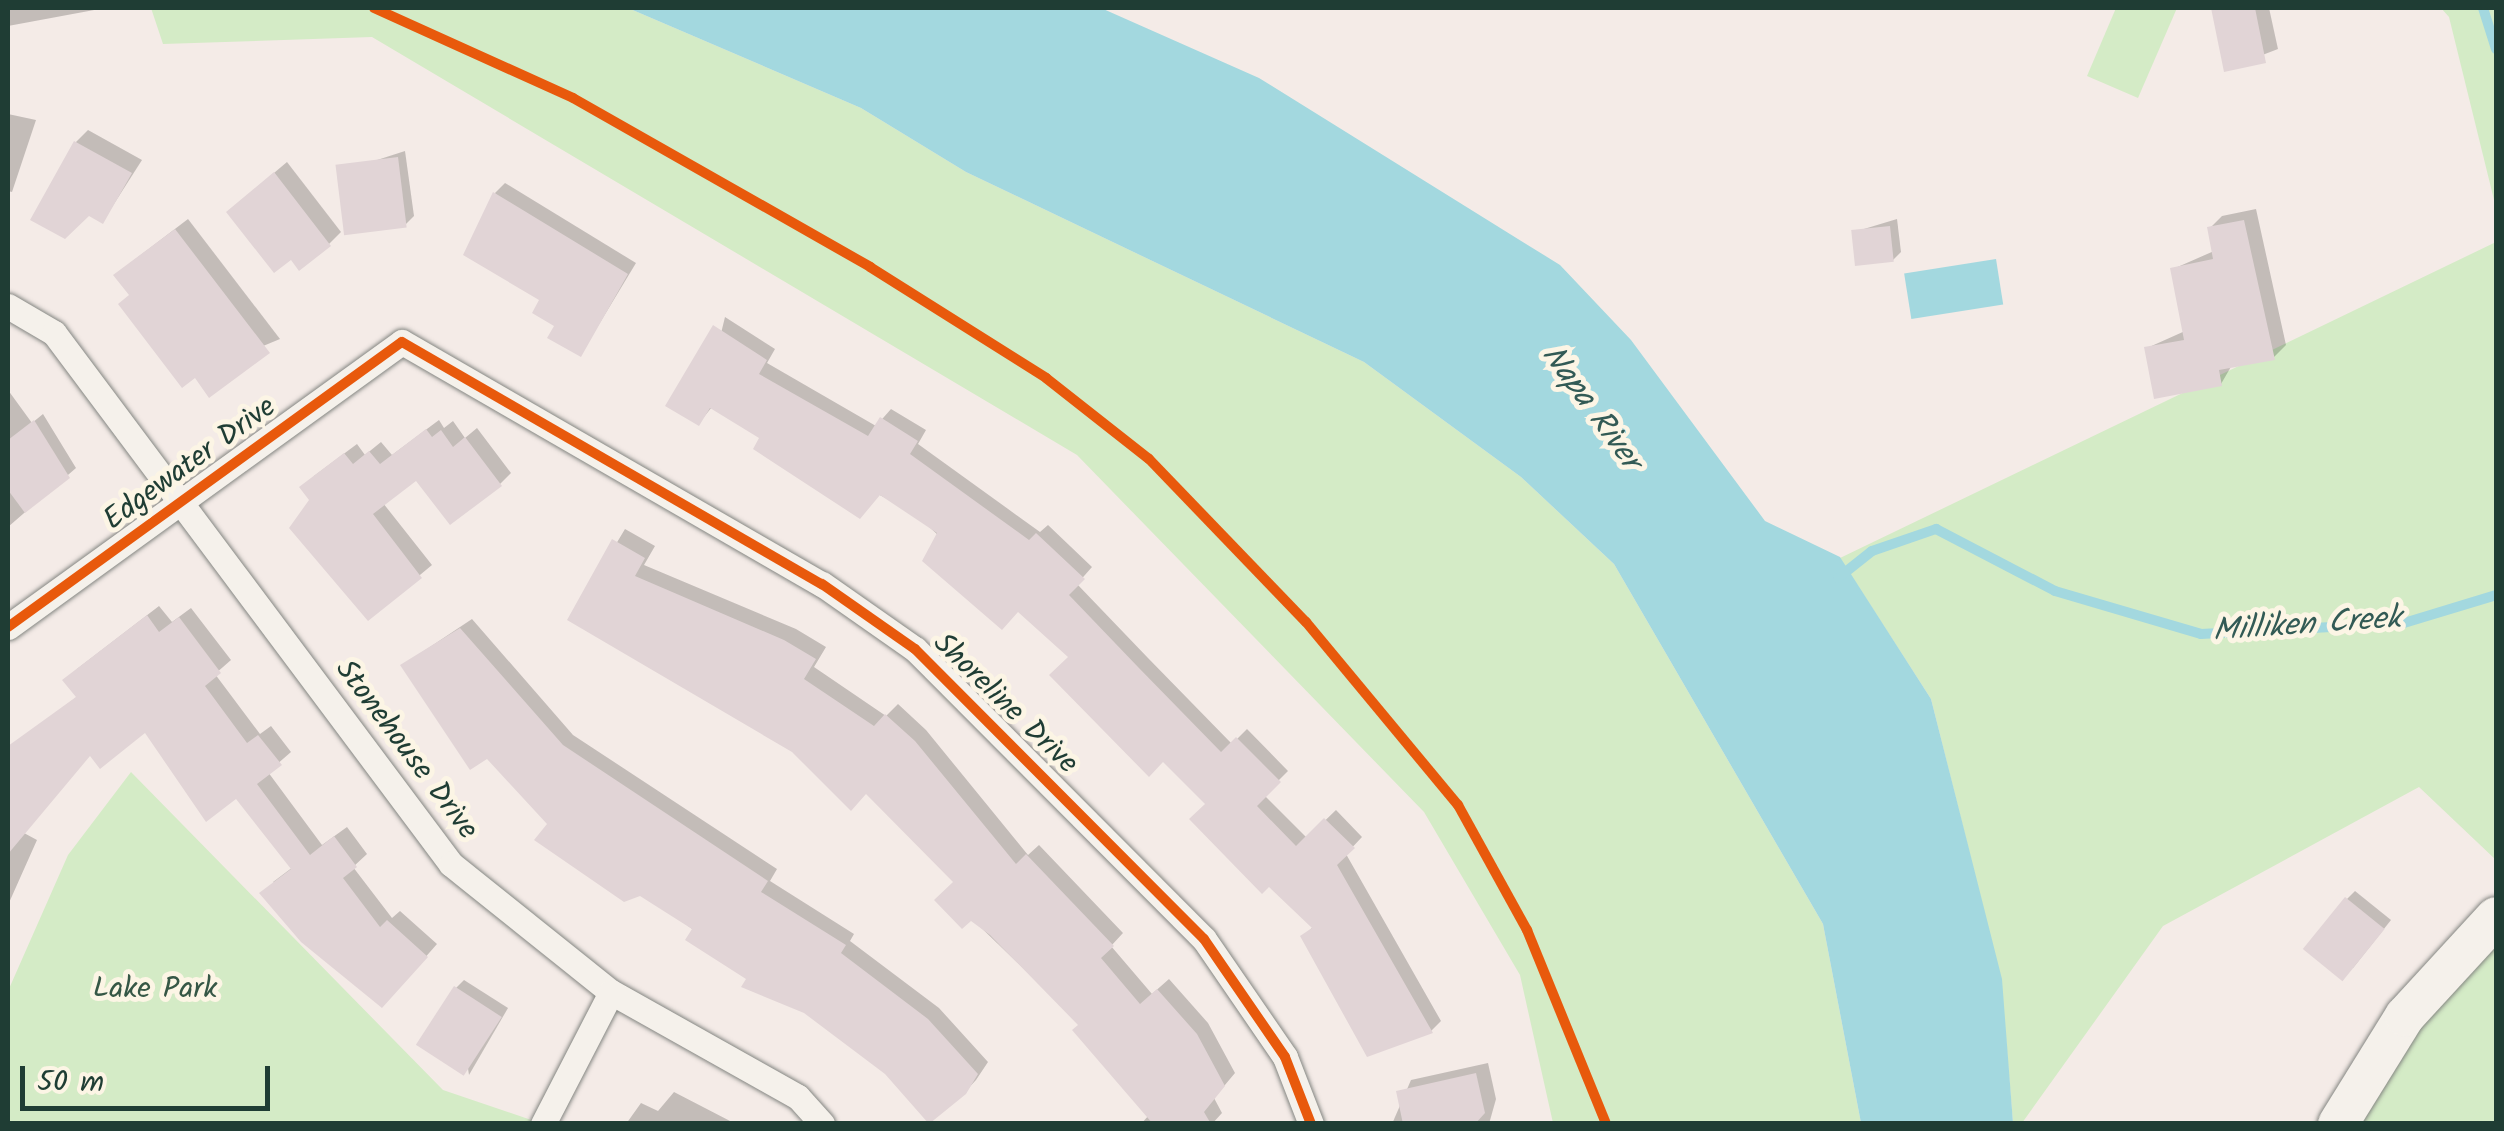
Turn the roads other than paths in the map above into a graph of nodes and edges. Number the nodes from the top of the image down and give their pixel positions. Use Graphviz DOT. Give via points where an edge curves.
graph roads {
  1 [pos="8,306"];
  2 [pos="402,342"];
  3 [pos="179,504"];
  4 [pos="8,627"];
  5 [pos="2496,917"];
  6 [pos="611,992"];
  7 [pos="543,1124"];
  8 [pos="822,1124"];
  9 [pos="1312,1124"];
  10 [pos="2338,1124"];
  1 -- 3 [label="street, Stonehouse Drive" via="54,332"];
  2 -- 3 [label="street, Edgewater Drive"];
  2 -- 9 [label="street, Shoreline Drive" via="822,584 915,650 1204,939 1285,1057"];
  3 -- 4 [label="street, Edgewater Drive"];
  3 -- 6 [label="street, Stonehouse Drive" via="451,864"];
  5 -- 10 [label="main road" via="2405,1016"];
  6 -- 7 [label="street"];
  6 -- 8 [label="street, Stonehouse Drive" via="798,1097"];
}
